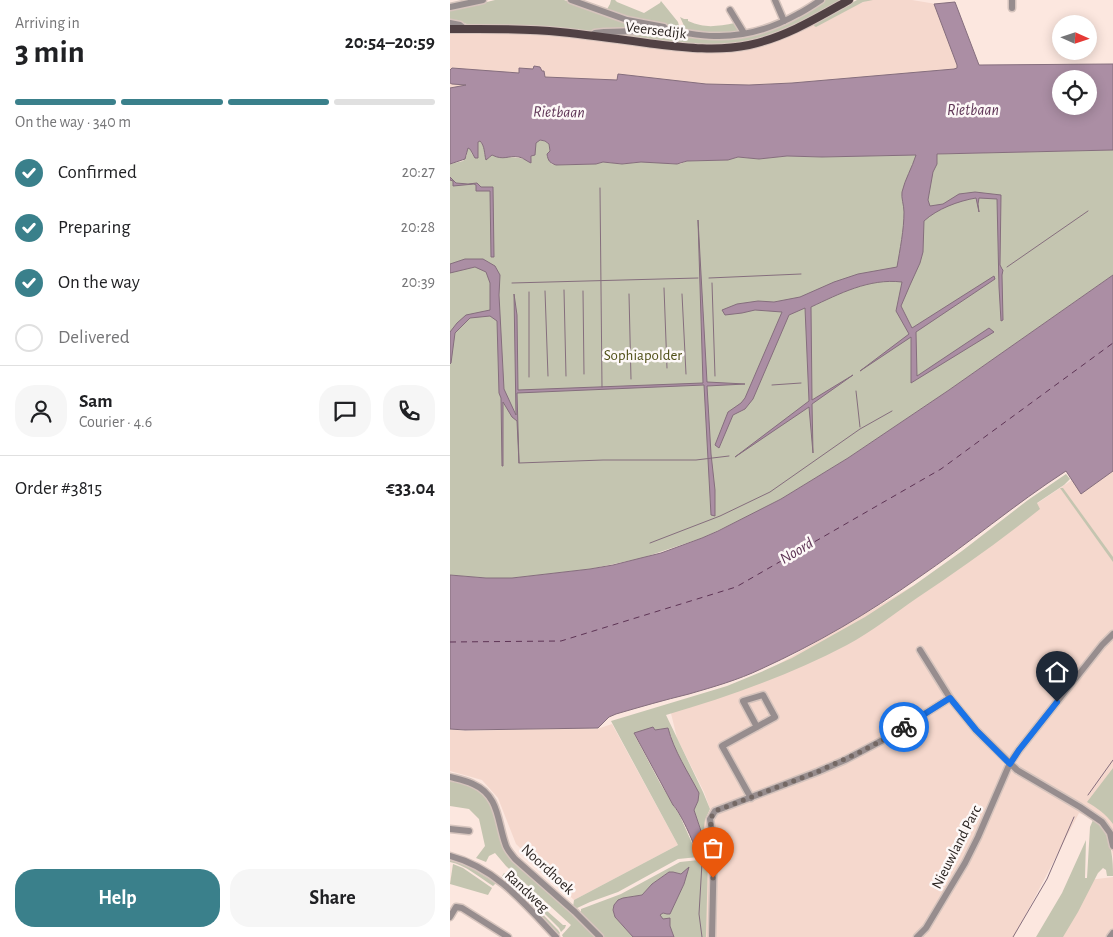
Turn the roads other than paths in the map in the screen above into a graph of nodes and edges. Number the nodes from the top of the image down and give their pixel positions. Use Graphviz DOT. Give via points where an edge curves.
graph roads {
  1 [pos="483,0"];
  2 [pos="571,0"];
  3 [pos="775,0"];
  4 [pos="849,0"];
  5 [pos="1012,0"];
  6 [pos="818,1"];
  7 [pos="450,7"];
  8 [pos="1012,8"];
  9 [pos="730,10"];
  10 [pos="784,20"];
  11 [pos="450,23"];
  12 [pos="450,29"];
  13 [pos="465,29"];
  14 [pos="668,31"];
  15 [pos="744,33"];
  16 [pos="591,36"];
  17 [pos="1113,634"];
  18 [pos="920,650"];
  19 [pos="950,698"];
  20 [pos="757,727"];
  21 [pos="1010,764"];
  22 [pos="450,777"];
  23 [pos="751,798"];
  24 [pos="450,829"];
  25 [pos="469,830"];
  26 [pos="1113,846"];
  27 [pos="450,856"];
  28 [pos="450,917"];
  29 [pos="1113,933"];
  30 [pos="508,937"];
  31 [pos="556,937"];
  32 [pos="600,937"];
  33 [pos="712,937"];
  34 [pos="918,937"];
  35 [pos="1110,937"];
  1 -- 7 [label="street"];
  2 -- 14 [label="street" via="627,20 664,27"];
  3 -- 10 [label="street"];
  4 -- 16 [label="main road, Veersedijk" via="787,33 730,48 692,48"];
  5 -- 8 [label="street"];
  6 -- 10 [label="street"];
  9 -- 15 [label="street"];
  10 -- 15 [label="street"];
  11 -- 13 [label="street"];
  12 -- 13 [label="main road, Veersedijk"];
  13 -- 16 [label="main road, Veersedijk" via="515,28"];
  14 -- 15 [label="street" via="716,36"];
  14 -- 16 [label="street" via="604,32"];
  17 -- 21 [label="street, Nieuwland Parc"];
  18 -- 19 [label="street"];
  19 -- 21 [label="street"];
  19 -- 23 [label="street" via="845,760"];
  20 -- 20 [label="street" via="775,717 763,695 744,701"];
  20 -- 23 [label="street" via="722,746"];
  21 -- 26 [label="street" via="1102,822"];
  21 -- 34 [label="street, Nieuwland Parc" via="965,863"];
  22 -- 32 [label="street, Noordhoek" via="474,784 488,794 496,807 507,848 515,859"];
  23 -- 33 [label="street" via="720,808 710,819 714,845"];
  24 -- 25 [label="street"];
  27 -- 31 [label="street, Randweg" via="472,863 509,888"];
  28 -- 30 [label="street" via="456,907 462,908"];
  29 -- 35 [label="street"];
}
